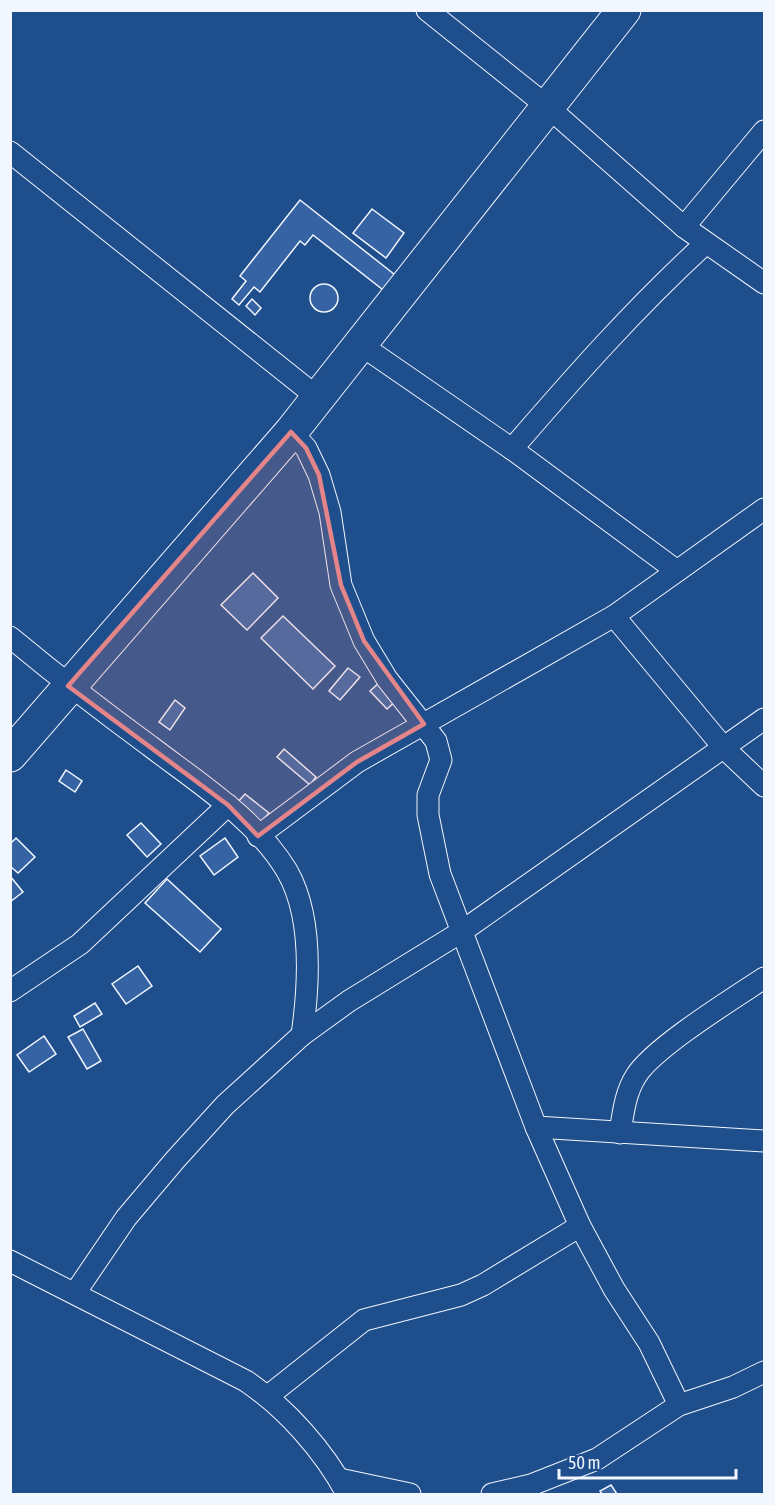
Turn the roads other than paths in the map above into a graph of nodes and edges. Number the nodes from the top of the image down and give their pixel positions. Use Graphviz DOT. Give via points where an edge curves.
graph roads {
  1 [pos="426,10"];
  2 [pos="624,10"];
  3 [pos="548,107"];
  4 [pos="765,131"];
  5 [pos="10,152"];
  6 [pos="684,227"];
  7 [pos="706,243"];
  8 [pos="765,283"];
  9 [pos="361,345"];
  10 [pos="317,397"];
  11 [pos="291,432"];
  12 [pos="512,449"];
  13 [pos="765,509"];
  14 [pos="677,571"];
  15 [pos="614,616"];
  16 [pos="10,637"];
  17 [pos="68,686"];
  18 [pos="765,719"];
  19 [pos="424,724"];
  20 [pos="724,748"];
  21 [pos="10,755"];
  22 [pos="765,786"];
  23 [pos="228,805"];
  24 [pos="258,836"];
  25 [pos="461,932"];
  26 [pos="765,978"];
  27 [pos="10,991"];
  28 [pos="302,1035"];
  29 [pos="536,1127"];
  30 [pos="620,1133"];
  31 [pos="765,1141"];
  32 [pos="580,1226"];
  33 [pos="10,1261"];
  34 [pos="75,1293"];
  35 [pos="765,1372"];
  36 [pos="268,1396"];
  37 [pos="679,1405"];
  38 [pos="343,1487"];
  39 [pos="410,1494"];
  40 [pos="492,1494"];
  1 -- 3 [label="street"];
  2 -- 3 [label="main road"];
  3 -- 6 [label="street"];
  3 -- 9 [label="main road"];
  4 -- 6 [label="street"];
  5 -- 10 [label="street"];
  6 -- 7 [label="street"];
  7 -- 8 [label="street"];
  7 -- 12 [label="street" via="595,352"];
  9 -- 10 [label="main road"];
  9 -- 12 [label="street"];
  10 -- 11 [label="main road"];
  11 -- 17 [label="main road"];
  11 -- 19 [label="street" via="306,448 319,475 330,512 341,585 364,641 387,679"];
  12 -- 14 [label="street"];
  13 -- 14 [label="street"];
  14 -- 15 [label="street"];
  15 -- 19 [label="street"];
  15 -- 20 [label="street"];
  16 -- 17 [label="street"];
  17 -- 21 [label="main road"];
  17 -- 23 [label="street"];
  18 -- 20 [label="street"];
  19 -- 24 [label="street" via="357,762"];
  19 -- 25 [label="street" via="436,741 441,760 428,795 428,815 440,874"];
  20 -- 22 [label="street"];
  20 -- 25 [label="street"];
  23 -- 24 [label="street"];
  23 -- 27 [label="street" via="80,944"];
  24 -- 28 [label="street" via="287,871 298,900 309,989"];
  25 -- 28 [label="street" via="368,988"];
  25 -- 29 [label="street"];
  26 -- 30 [label="street" via="659,1052 636,1075 625,1101"];
  28 -- 34 [label="street" via="225,1105 175,1160 126,1218"];
  29 -- 30 [label="street"];
  29 -- 32 [label="street"];
  30 -- 31 [label="street"];
  32 -- 36 [label="street" via="483,1285 439,1302 364,1320"];
  32 -- 37 [label="street" via="649,1343"];
  33 -- 34 [label="street"];
  34 -- 36 [label="street"];
  35 -- 37 [label="street"];
  36 -- 38 [label="street" via="292,1419"];
  37 -- 40 [label="street" via="597,1459 531,1485"];
  38 -- 39 [label="street"];
}
